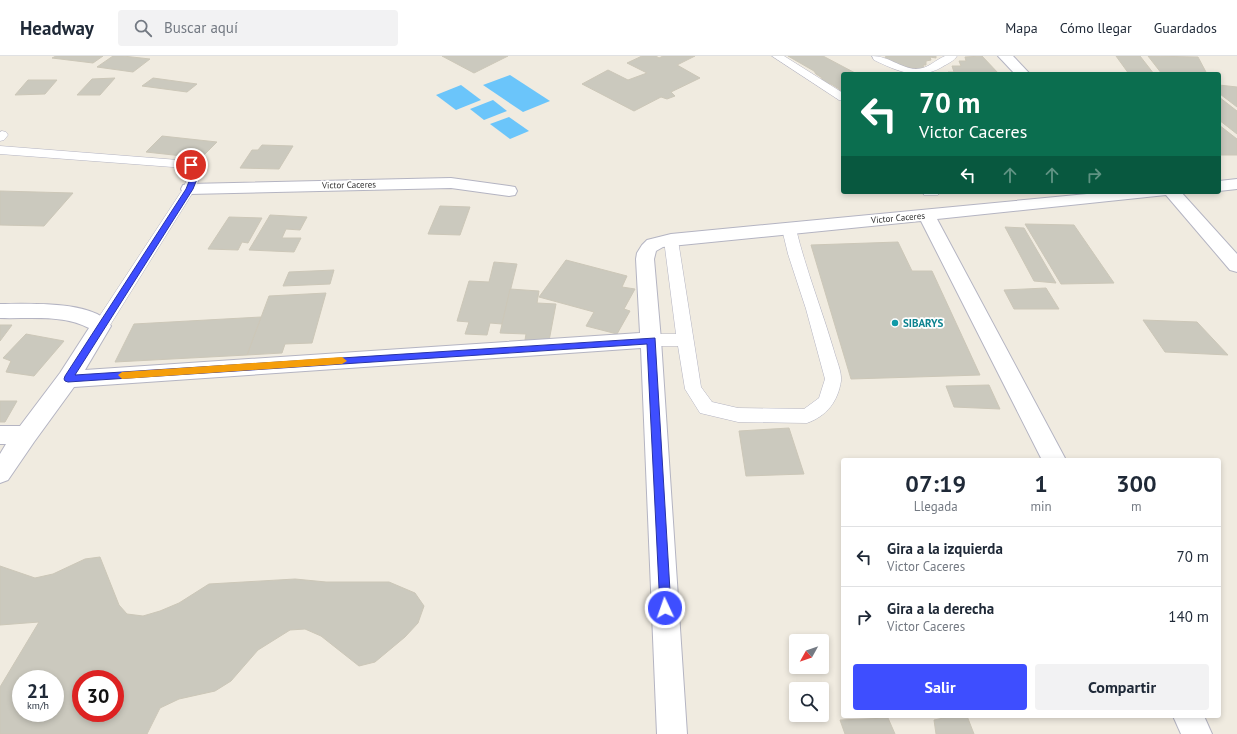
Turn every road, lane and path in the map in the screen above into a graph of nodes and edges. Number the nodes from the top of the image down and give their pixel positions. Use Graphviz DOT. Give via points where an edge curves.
graph roads {
  1 [pos="777,56"];
  2 [pos="877,56"];
  3 [pos="952,56"];
  4 [pos="1005,56"];
  5 [pos="1021,72"];
  6 [pos="841,97"];
  7 [pos="0,150"];
  8 [pos="1237,184"];
  9 [pos="1221,186"];
  10 [pos="189,189"];
  11 [pos="509,191"];
  12 [pos="1141,194"];
  13 [pos="1174,194"];
  14 [pos="927,216"];
  15 [pos="789,229"];
  16 [pos="671,240"];
  17 [pos="1237,266"];
  18 [pos="0,311"];
  19 [pos="101,326"];
  20 [pos="652,340"];
  21 [pos="685,340"];
  22 [pos="68,379"];
  23 [pos="0,435"];
  24 [pos="26,435"];
  25 [pos="1053,458"];
  26 [pos="0,473"];
  27 [pos="1189,718"];
  28 [pos="672,734"];
  29 [pos="1197,734"];
  1 -- 6 [label="lane"];
  2 -- 3 [label="lane" via="908,72 928,72"];
  4 -- 5 [label="street"];
  7 -- 10 [label="lane" via="191,165 195,174"];
  8 -- 9 [label="street"];
  10 -- 11 [label="street, Victor Caceres" via="451,183"];
  10 -- 19 [label="lane"];
  12 -- 14 [label="street, Victor Caceres"];
  13 -- 17 [label="street"];
  14 -- 15 [label="street, Victor Caceres"];
  14 -- 25 [label="street"];
  15 -- 16 [label="street, Victor Caceres"];
  15 -- 21 [label="lane" via="833,379 826,402 807,416 738,415 706,408 693,389"];
  16 -- 20 [label="street, Victor Caceres" via="653,244 647,250 645,259"];
  16 -- 21 [label="lane"];
  18 -- 19 [label="street" via="55,312 82,316"];
  19 -- 22 [label="street"];
  20 -- 21 [label="lane"];
  20 -- 22 [label="street"];
  20 -- 28 [label="street"];
  22 -- 24 [label="street"];
  23 -- 24 [label="street"];
  24 -- 26 [label="street"];
  27 -- 29 [label="street"];
}
